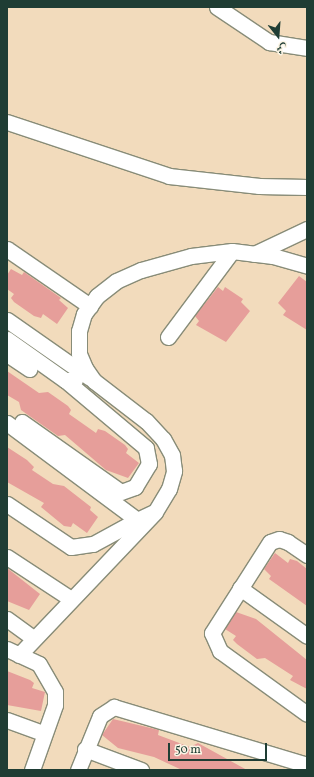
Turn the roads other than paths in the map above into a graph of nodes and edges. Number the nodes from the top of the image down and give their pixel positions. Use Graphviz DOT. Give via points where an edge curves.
graph roads {
  1 [pos="217,7"];
  2 [pos="307,48"];
  3 [pos="7,122"];
  4 [pos="307,187"];
  5 [pos="307,229"];
  6 [pos="7,249"];
  7 [pos="232,251"];
  8 [pos="254,254"];
  9 [pos="307,266"];
  10 [pos="90,306"];
  11 [pos="7,320"];
  12 [pos="168,337"];
  13 [pos="7,339"];
  14 [pos="7,354"];
  15 [pos="28,369"];
  16 [pos="65,380"];
  17 [pos="94,381"];
  18 [pos="14,422"];
  19 [pos="7,504"];
  20 [pos="155,512"];
  21 [pos="137,520"];
  22 [pos="307,555"];
  23 [pos="7,557"];
  24 [pos="240,588"];
  25 [pos="71,599"];
  26 [pos="7,619"];
  27 [pos="307,636"];
  28 [pos="32,637"];
  29 [pos="13,652"];
  30 [pos="307,714"];
  31 [pos="7,720"];
  32 [pos="43,733"];
  33 [pos="85,749"];
  34 [pos="307,765"];
  35 [pos="32,770"];
  36 [pos="78,770"];
  37 [pos="140,770"];
  1 -- 2 [label="street" via="269,42"];
  3 -- 4 [label="street" via="169,176 258,186"];
  5 -- 8 [label="street"];
  6 -- 10 [label="street"];
  7 -- 8 [label="street"];
  7 -- 10 [label="street" via="191,256 142,270 116,281"];
  7 -- 12 [label="street"];
  8 -- 9 [label="street"];
  10 -- 17 [label="street" via="79,331 79,354"];
  11 -- 17 [label="street"];
  13 -- 16 [label="street"];
  14 -- 15 [label="street"];
  16 -- 17 [label="street"];
  16 -- 18 [label="street" via="146,448 149,464 135,487 121,492"];
  17 -- 20 [label="street" via="146,421 172,455 174,471 169,489"];
  18 -- 21 [label="street"];
  19 -- 21 [label="street" via="71,547 93,544"];
  20 -- 21 [label="street"];
  20 -- 25 [label="street"];
  22 -- 24 [label="street" via="288,542 279,539 270,542"];
  23 -- 25 [label="street"];
  24 -- 27 [label="street"];
  24 -- 30 [label="street" via="216,624 214,642 220,651"];
  25 -- 28 [label="street"];
  26 -- 28 [label="street"];
  28 -- 29 [label="street"];
  29 -- 32 [label="street" via="39,664 52,681 54,705"];
  31 -- 32 [label="street"];
  32 -- 35 [label="street"];
  33 -- 34 [label="street" via="100,716 114,707"];
  33 -- 36 [label="street"];
  33 -- 37 [label="street"];
}
